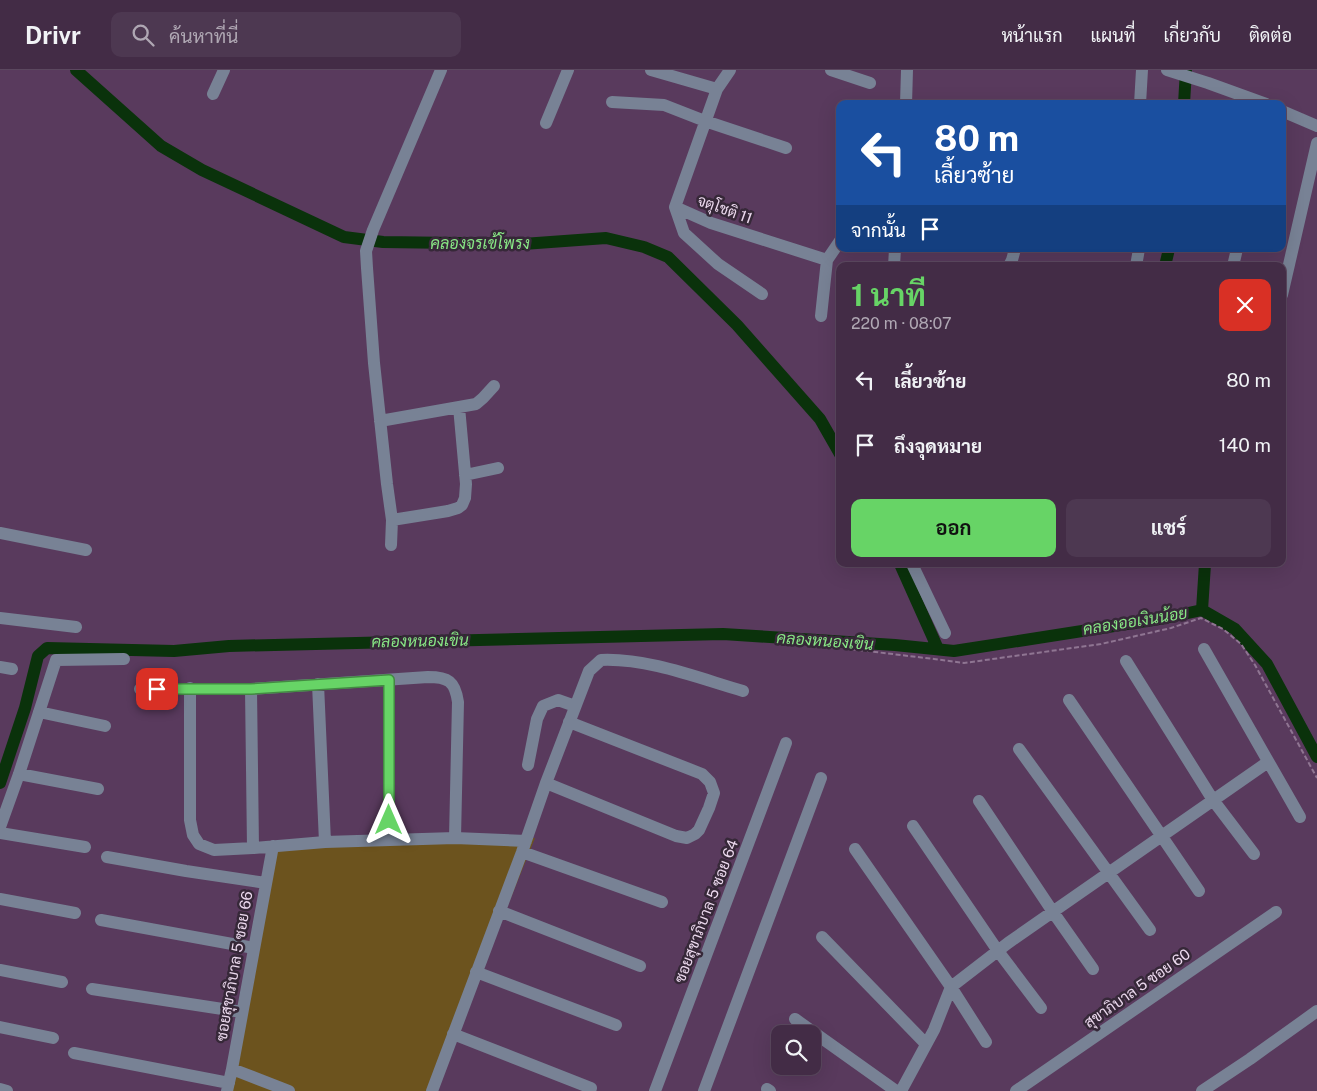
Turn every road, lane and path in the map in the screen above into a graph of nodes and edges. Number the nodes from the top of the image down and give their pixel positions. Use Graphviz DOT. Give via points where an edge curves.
graph roads {
  1 [pos="224,70"];
  2 [pos="440,70"];
  3 [pos="568,70"];
  4 [pos="651,70"];
  5 [pos="730,70"];
  6 [pos="831,70"];
  7 [pos="907,70"];
  8 [pos="1142,70"];
  9 [pos="1167,70"];
  10 [pos="870,83"];
  11 [pos="717,89"];
  12 [pos="213,94"];
  13 [pos="906,100"];
  14 [pos="1140,100"];
  15 [pos="1255,100"];
  16 [pos="612,102"];
  17 [pos="1286,113"];
  18 [pos="705,121"];
  19 [pos="546,123"];
  20 [pos="1317,126"];
  21 [pos="1317,143"];
  22 [pos="786,148"];
  23 [pos="675,207"];
  24 [pos="836,246"];
  25 [pos="826,260"];
  26 [pos="1286,278"];
  27 [pos="762,294"];
  28 [pos="821,316"];
  29 [pos="494,386"];
  30 [pos="459,407"];
  31 [pos="380,421"];
  32 [pos="498,468"];
  33 [pos="465,475"];
  34 [pos="392,520"];
  35 [pos="0,533"];
  36 [pos="391,545"];
  37 [pos="86,550"];
  38 [pos="913,567"];
  39 [pos="0,618"];
  40 [pos="76,627"];
  41 [pos="945,633"];
  42 [pos="806,646"];
  43 [pos="1204,649"];
  44 [pos="124,659"];
  45 [pos="1126,661"];
  46 [pos="389,680"];
  47 [pos="318,684"];
  48 [pos="190,688"];
  49 [pos="140,689"];
  50 [pos="251,689"];
  51 [pos="743,691"];
  52 [pos="1069,700"];
  53 [pos="575,706"];
  54 [pos="39,712"];
  55 [pos="569,722"];
  56 [pos="105,726"];
  57 [pos="786,743"];
  58 [pos="1019,749"];
  59 [pos="1268,762"];
  60 [pos="528,765"];
  61 [pos="19,774"];
  62 [pos="821,778"];
  63 [pos="1317,778"];
  64 [pos="546,783"];
  65 [pos="98,788"];
  66 [pos="1213,800"];
  67 [pos="979,801"];
  68 [pos="1300,818"];
  69 [pos="913,826"];
  70 [pos="0,827"];
  71 [pos="0,833"];
  72 [pos="1161,836"];
  73 [pos="455,838"];
  74 [pos="389,840"];
  75 [pos="324,842"];
  76 [pos="273,846"];
  77 [pos="524,846"];
  78 [pos="85,847"];
  79 [pos="253,848"];
  80 [pos="855,849"];
  81 [pos="1254,854"];
  82 [pos="107,857"];
  83 [pos="1108,873"];
  84 [pos="266,883"];
  85 [pos="1199,891"];
  86 [pos="0,899"];
  87 [pos="662,902"];
  88 [pos="499,911"];
  89 [pos="1053,912"];
  90 [pos="1276,912"];
  91 [pos="75,913"];
  92 [pos="101,920"];
  93 [pos="1150,930"];
  94 [pos="822,937"];
  95 [pos="254,948"];
  96 [pos="998,951"];
  97 [pos="640,966"];
  98 [pos="1093,969"];
  99 [pos="0,970"];
  100 [pos="476,972"];
  101 [pos="62,982"];
  102 [pos="952,987"];
  103 [pos="92,989"];
  104 [pos="1041,1008"];
  105 [pos="1317,1011"];
  106 [pos="242,1012"];
  107 [pos="795,1019"];
  108 [pos="616,1025"];
  109 [pos="0,1028"];
  110 [pos="453,1034"];
  111 [pos="53,1038"];
  112 [pos="986,1042"];
  113 [pos="926,1044"];
  114 [pos="74,1052"];
  115 [pos="232,1069"];
  116 [pos="228,1087"];
  117 [pos="591,1088"];
  118 [pos="0,1089"];
  119 [pos="8,1091"];
  120 [pos="289,1091"];
  121 [pos="432,1091"];
  122 [pos="656,1091"];
  123 [pos="704,1091"];
  124 [pos="896,1091"];
  125 [pos="901,1091"];
  126 [pos="1016,1091"];
  127 [pos="1202,1091"];
  1 -- 12 [label="street"];
  2 -- 31 [label="street" via="366,252"];
  3 -- 19 [label="street"];
  4 -- 11 [label="street"];
  5 -- 11 [label="street, จตุโชติ 11"];
  6 -- 10 [label="street"];
  7 -- 13 [label="street"];
  8 -- 14 [label="street"];
  9 -- 15 [label="street"];
  11 -- 18 [label="street, จตุโชติ 11"];
  16 -- 18 [label="street" via="664,105"];
  17 -- 20 [label="street"];
  18 -- 22 [label="street"];
  18 -- 23 [label="street, จตุโชติ 11"];
  21 -- 26 [label="street"];
  23 -- 25 [label="street, จตุโชติ 11" via="711,223"];
  23 -- 27 [label="street" via="684,233 718,264"];
  24 -- 25 [label="street"];
  25 -- 28 [label="street"];
  29 -- 30 [label="street" via="476,404"];
  30 -- 31 [label="street"];
  30 -- 33 [label="street"];
  31 -- 34 [label="street"];
  32 -- 33 [label="street"];
  33 -- 34 [label="street" via="465,498 458,508"];
  34 -- 36 [label="street"];
  35 -- 37 [label="street"];
  38 -- 41 [label="street"];
  39 -- 40 [label="street"];
  42 -- 63 [label="path" via="964,664 1100,644 1201,618 1223,629 1241,644 1256,665"];
  43 -- 59 [label="street"];
  44 -- 54 [label="street" via="56,660"];
  45 -- 66 [label="street"];
  46 -- 47 [label="street"];
  46 -- 73 [label="street" via="442,677 452,684 456,692"];
  46 -- 74 [label="street"];
  47 -- 50 [label="street"];
  47 -- 75 [label="street"];
  48 -- 49 [label="street"];
  48 -- 50 [label="street"];
  48 -- 79 [label="street" via="190,820 193,835 199,844 214,850"];
  50 -- 79 [label="street"];
  51 -- 53 [label="street" via="631,661 601,660 588,671"];
  52 -- 72 [label="street"];
  53 -- 55 [label="street"];
  53 -- 60 [label="street" via="558,700 544,706 537,719"];
  54 -- 56 [label="street"];
  54 -- 61 [label="street"];
  55 -- 64 [label="street"];
  55 -- 64 [label="street" via="702,774 714,793 709,808 699,830 688,838"];
  57 -- 122 [label="street, ซอยสุขาภิบาล 5 ซอย 64"];
  58 -- 83 [label="street"];
  59 -- 66 [label="street"];
  59 -- 68 [label="street"];
  61 -- 65 [label="street"];
  61 -- 70 [label="street"];
  62 -- 123 [label="street"];
  64 -- 77 [label="street"];
  66 -- 72 [label="street"];
  66 -- 81 [label="street"];
  67 -- 89 [label="street"];
  69 -- 96 [label="street"];
  71 -- 78 [label="street"];
  72 -- 83 [label="street"];
  72 -- 85 [label="street"];
  73 -- 74 [label="street"];
  73 -- 77 [label="street"];
  74 -- 75 [label="street"];
  75 -- 76 [label="street"];
  76 -- 79 [label="street"];
  76 -- 84 [label="street, ซอยสุขาภิบาล 5 ซอย 66"];
  77 -- 87 [label="street"];
  77 -- 88 [label="street"];
  80 -- 102 [label="street"];
  82 -- 84 [label="street"];
  83 -- 89 [label="street"];
  83 -- 93 [label="street"];
  84 -- 95 [label="street, ซอยสุขาภิบาล 5 ซอย 66"];
  86 -- 91 [label="street"];
  88 -- 97 [label="street"];
  88 -- 100 [label="street"];
  89 -- 96 [label="street"];
  89 -- 98 [label="street"];
  90 -- 126 [label="street, สุขาภิบาล 5 ซอย 60"];
  92 -- 95 [label="street"];
  94 -- 113 [label="street"];
  95 -- 106 [label="street, ซอยสุขาภิบาล 5 ซอย 66"];
  96 -- 102 [label="street"];
  96 -- 104 [label="street"];
  99 -- 101 [label="street"];
  100 -- 108 [label="street"];
  100 -- 110 [label="street"];
  102 -- 112 [label="street"];
  102 -- 113 [label="street"];
  103 -- 106 [label="street"];
  105 -- 127 [label="street"];
  106 -- 115 [label="street, ซอยสุขาภิบาล 5 ซอย 66"];
  107 -- 124 [label="street"];
  109 -- 111 [label="street"];
  110 -- 117 [label="street"];
  110 -- 121 [label="street"];
  113 -- 125 [label="street"];
  114 -- 116 [label="street"];
  115 -- 116 [label="street, ซอยสุขาภิบาล 5 ซอย 66"];
  115 -- 120 [label="street"];
  118 -- 119 [label="street"];
}
